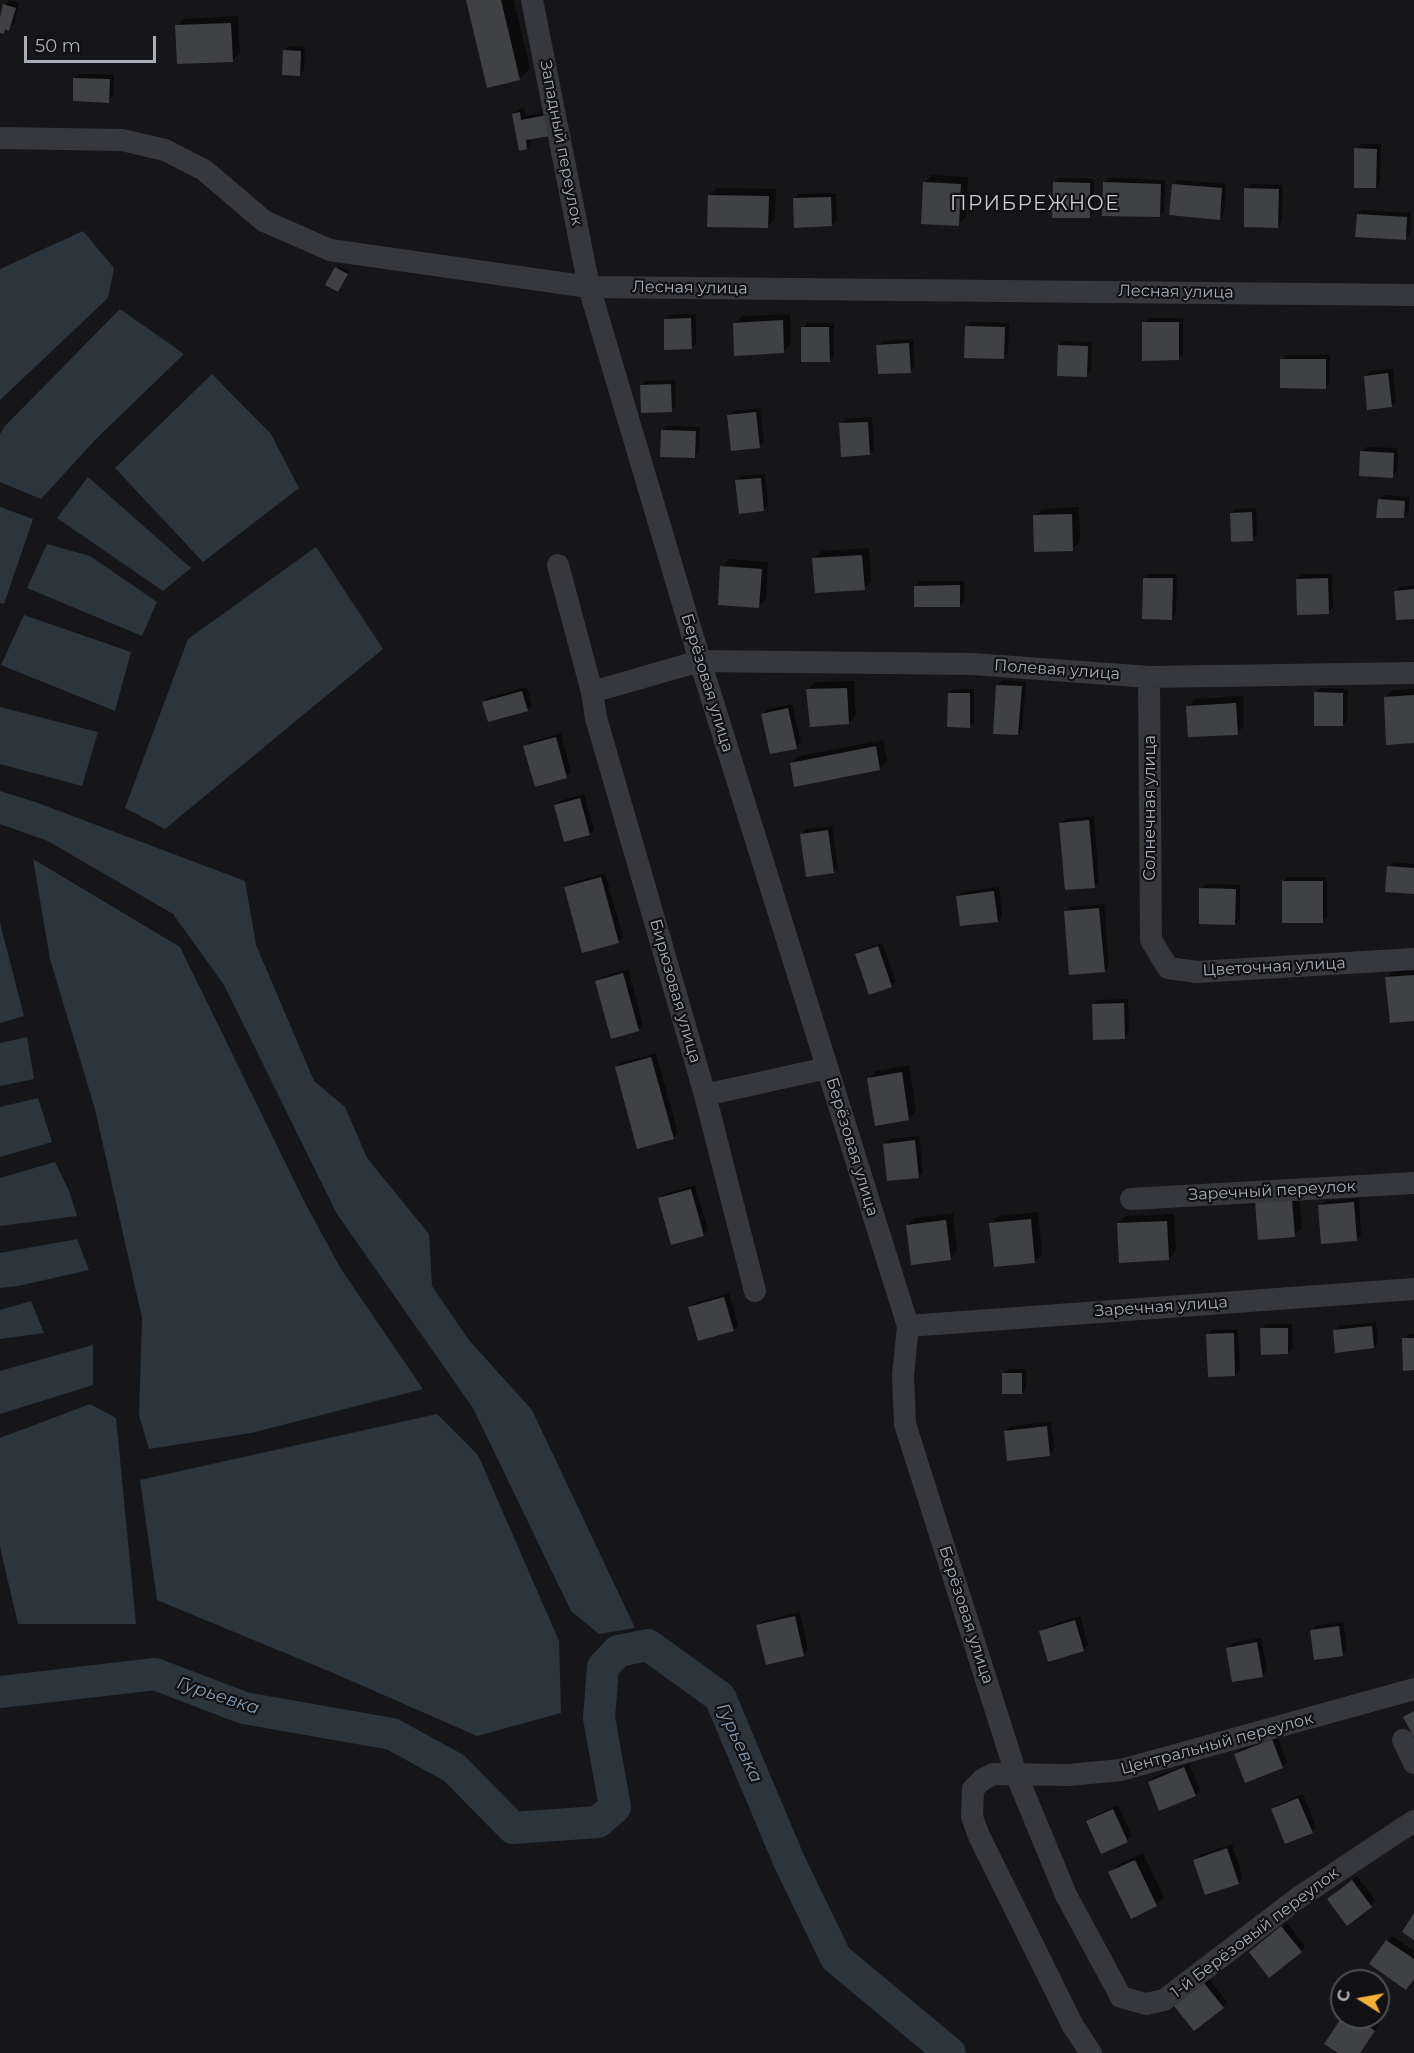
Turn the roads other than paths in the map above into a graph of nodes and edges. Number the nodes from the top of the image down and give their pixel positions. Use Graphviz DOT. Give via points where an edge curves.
graph roads {
  1 [pos="532,0"];
  2 [pos="0,138"];
  3 [pos="589,287"];
  4 [pos="1414,295"];
  5 [pos="558,565"];
  6 [pos="699,662"];
  7 [pos="1414,673"];
  8 [pos="1149,677"];
  9 [pos="592,692"];
  10 [pos="1150,940"];
  11 [pos="1414,960"];
  12 [pos="827,1068"];
  13 [pos="705,1095"];
  14 [pos="1414,1184"];
  15 [pos="1131,1199"];
  16 [pos="1414,1288"];
  17 [pos="755,1291"];
  18 [pos="908,1326"];
  19 [pos="1414,1689"];
  20 [pos="1403,1740"];
  21 [pos="1414,1763"];
  22 [pos="1016,1774"];
  23 [pos="1414,1821"];
  24 [pos="1121,1996"];
  25 [pos="1091,2053"];
  1 -- 3 [label="street, Западный переулок"];
  2 -- 3 [label="street, Лесная улица" via="122,140 165,150 204,171 264,221 330,250"];
  3 -- 4 [label="street, Лесная улица"];
  3 -- 6 [label="street, Берёзовая улица"];
  5 -- 9 [label="street, Бирюзовая улица"];
  6 -- 8 [label="street, Полевая улица" via="973,664"];
  6 -- 9 [label="street"];
  6 -- 12 [label="street, Берёзовая улица"];
  7 -- 8 [label="street, Полевая улица"];
  8 -- 10 [label="street, Солнечная улица"];
  9 -- 13 [label="street, Бирюзовая улица" via="596,718"];
  10 -- 11 [label="street, Цветочная улица" via="1168,968 1197,972"];
  12 -- 13 [label="street"];
  12 -- 18 [label="street, Берёзовая улица"];
  13 -- 17 [label="street, Бирюзовая улица"];
  14 -- 15 [label="street, Заречный переулок"];
  16 -- 18 [label="street, Заречная улица"];
  18 -- 22 [label="street, Берёзовая улица" via="903,1375 905,1424"];
  19 -- 22 [label="street, Центральный переулок" via="1121,1770 1069,1775"];
  20 -- 21 [label="street"];
  22 -- 24 [label="street, Берёзовая улица" via="1066,1895"];
  22 -- 25 [label="street, Центральный переулок" via="993,1774 982,1780 974,1789 972,1817 1073,2026"];
  23 -- 24 [label="street, 1-й Берёзовый переулок" via="1298,1898 1164,2000 1146,2004"];
}
